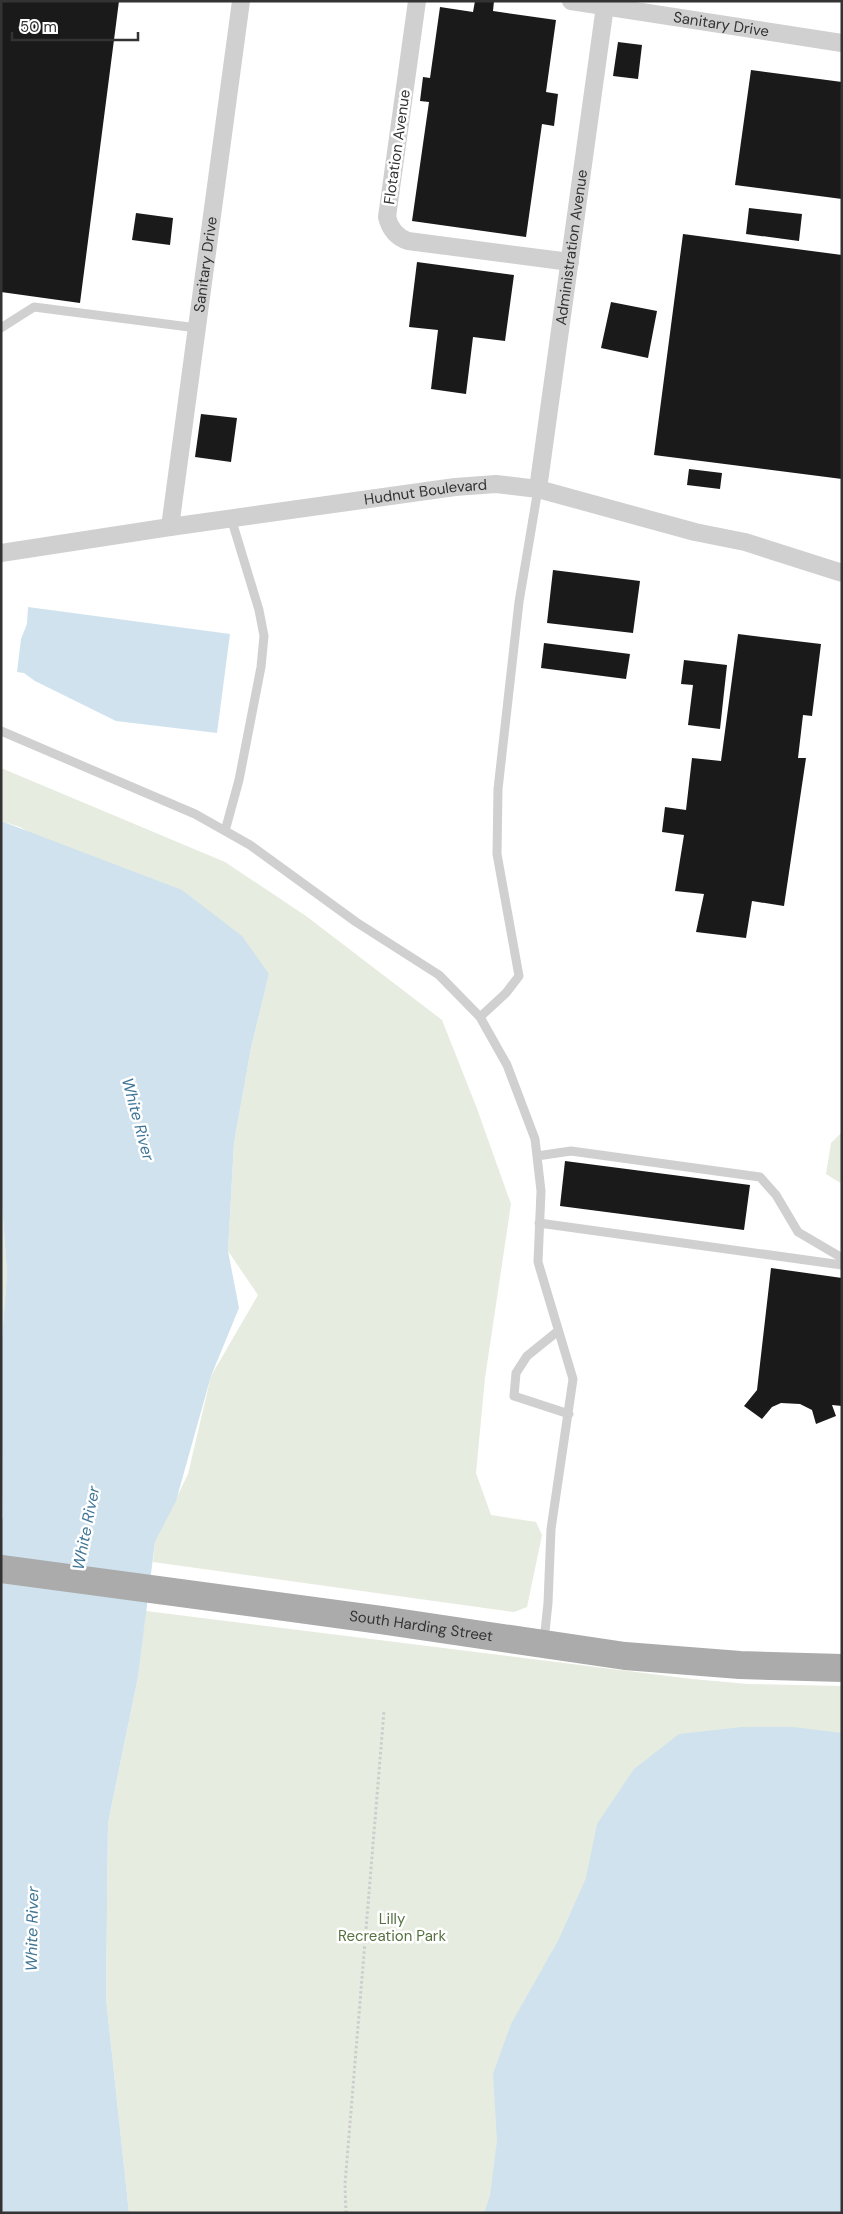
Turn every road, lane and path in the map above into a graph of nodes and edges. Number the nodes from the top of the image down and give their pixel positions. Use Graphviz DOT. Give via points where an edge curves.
graph roads {
  1 [pos="242,1"];
  2 [pos="417,1"];
  3 [pos="571,1"];
  4 [pos="606,4"];
  5 [pos="842,43"];
  6 [pos="570,262"];
  7 [pos="1,328"];
  8 [pos="197,328"];
  9 [pos="538,489"];
  10 [pos="231,518"];
  11 [pos="170,527"];
  12 [pos="1,553"];
  13 [pos="842,573"];
  14 [pos="1,731"];
  15 [pos="226,831"];
  16 [pos="480,1017"];
  17 [pos="537,1156"];
  18 [pos="539,1223"];
  19 [pos="842,1258"];
  20 [pos="842,1265"];
  21 [pos="558,1331"];
  22 [pos="568,1414"];
  23 [pos="1,1570"];
  24 [pos="544,1644"];
  25 [pos="842,1668"];
  26 [pos="384,1710"];
  27 [pos="346,2213"];
  1 -- 8 [label="street, Sanitary Drive"];
  2 -- 6 [label="street, Flotation Avenue" via="387,217 392,230 408,241"];
  3 -- 4 [label="street, Sanitary Drive"];
  4 -- 5 [label="street, Sanitary Drive"];
  4 -- 6 [label="street, Administration Avenue"];
  6 -- 9 [label="street, Administration Avenue"];
  7 -- 8 [label="lane" via="34,307"];
  8 -- 11 [label="street, Sanitary Drive"];
  9 -- 10 [label="street, Hudnut Boulevard" via="509,485 466,486"];
  9 -- 13 [label="street, Hudnut Boulevard" via="761,547"];
  9 -- 16 [label="lane" via="519,602 498,789 497,854 519,976"];
  10 -- 11 [label="street, Hudnut Boulevard"];
  10 -- 15 [label="lane" via="264,636 239,780"];
  11 -- 12 [label="street, Hudnut Boulevard"];
  14 -- 15 [label="lane" via="195,814"];
  15 -- 16 [label="lane" via="356,922 439,975"];
  16 -- 17 [label="lane" via="508,1066 535,1139"];
  17 -- 18 [label="lane" via="541,1190"];
  17 -- 19 [label="lane" via="571,1151 760,1177 776,1195 798,1232"];
  18 -- 20 [label="lane"];
  18 -- 21 [label="lane" via="538,1262"];
  21 -- 22 [label="lane" via="572,1379"];
  21 -- 22 [label="lane" via="527,1356 516,1373 514,1396"];
  22 -- 24 [label="lane" via="552,1529"];
  23 -- 24 [label="main road, South Harding Street"];
  24 -- 25 [label="main road, South Harding Street" via="682,1662"];
  26 -- 27 [label="path" via="344,2184"];
}
